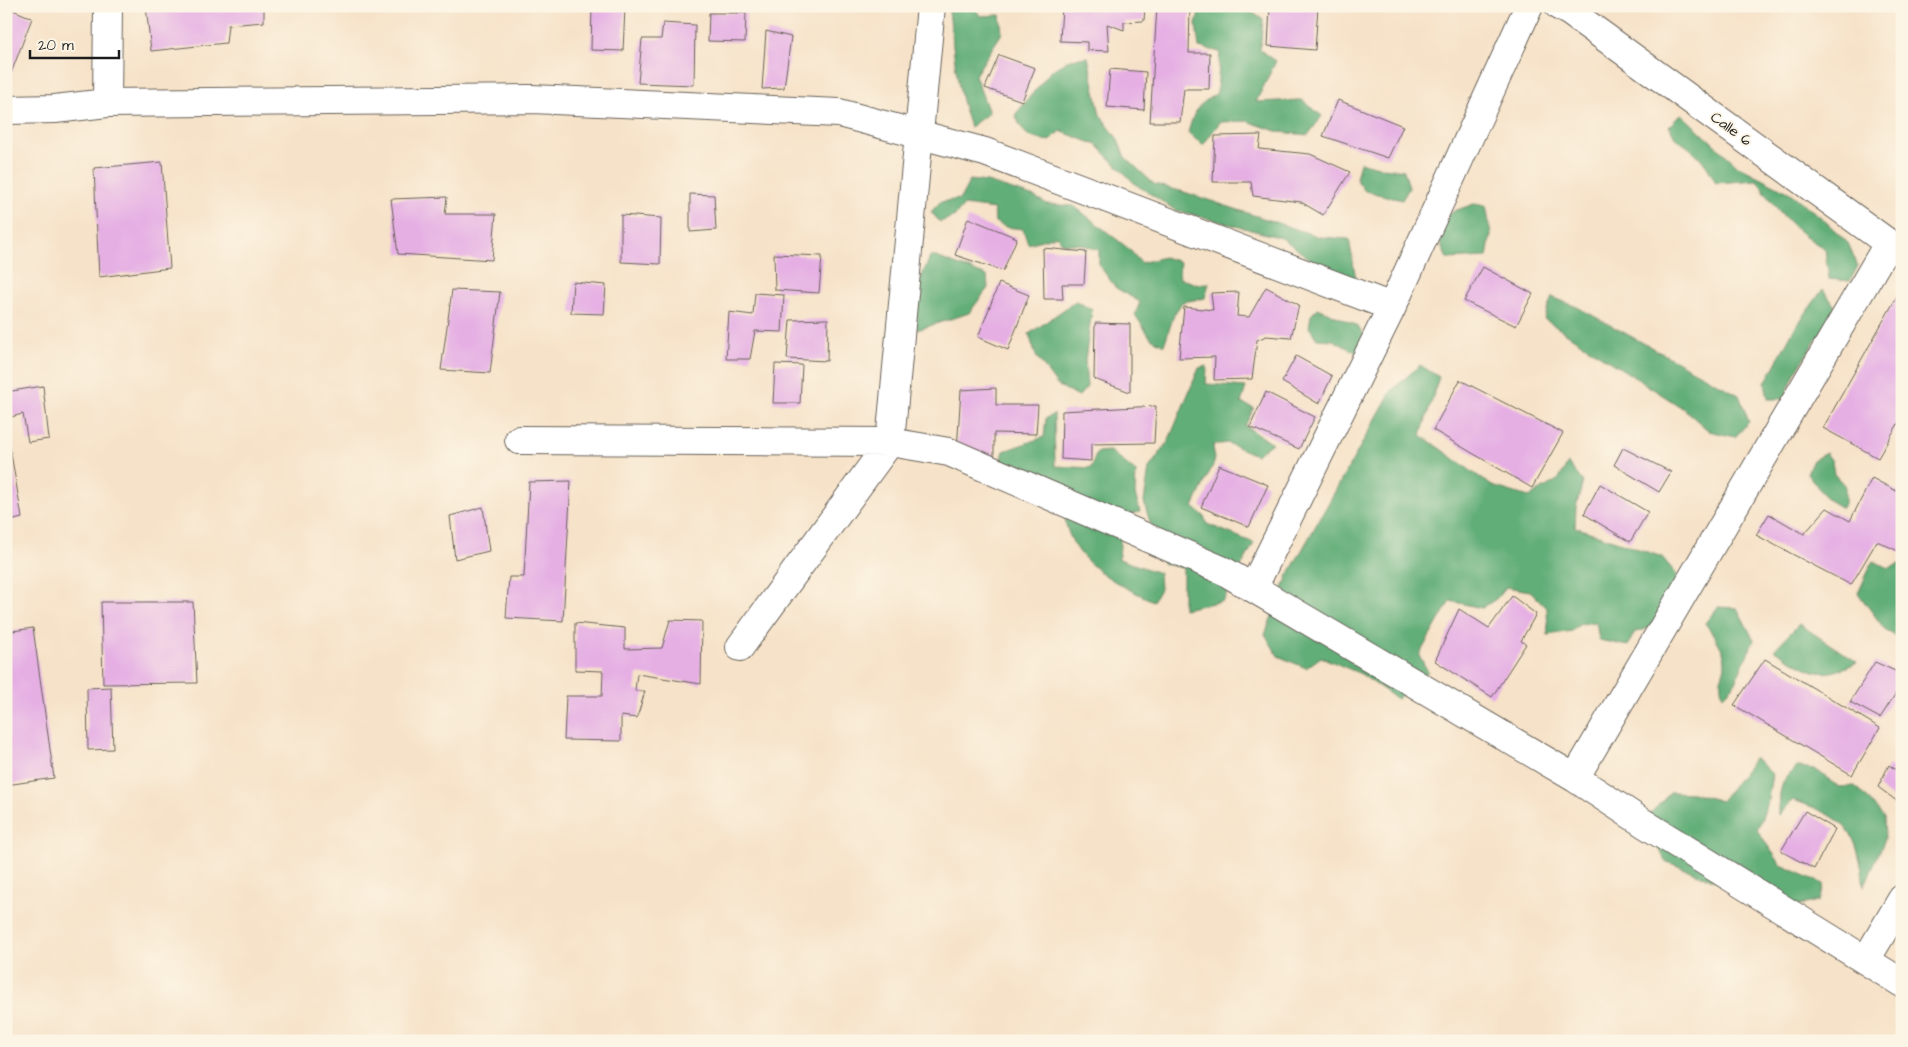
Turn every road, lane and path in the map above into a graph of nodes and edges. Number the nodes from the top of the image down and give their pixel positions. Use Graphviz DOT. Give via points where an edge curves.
graph roads {
  1 [pos="108,6"];
  2 [pos="931,6"];
  3 [pos="1529,6"];
  4 [pos="1559,6"];
  5 [pos="107,103"];
  6 [pos="6,110"];
  7 [pos="918,134"];
  8 [pos="1895,249"];
  9 [pos="1392,307"];
  10 [pos="519,440"];
  11 [pos="890,442"];
  12 [pos="1253,588"];
  13 [pos="740,647"];
  14 [pos="1575,778"];
  15 [pos="1902,900"];
  16 [pos="1866,960"];
  17 [pos="1902,983"];
  1 -- 5 [label="street"];
  2 -- 7 [label="street"];
  3 -- 9 [label="street"];
  4 -- 8 [label="street, Calle 6"];
  5 -- 6 [label="street"];
  5 -- 7 [label="street" via="532,99 839,113"];
  7 -- 9 [label="street" via="985,152"];
  7 -- 11 [label="street"];
  8 -- 14 [label="street"];
  9 -- 12 [label="street"];
  10 -- 11 [label="street"];
  11 -- 12 [label="street" via="949,452 1224,571"];
  11 -- 13 [label="street"];
  12 -- 14 [label="street"];
  14 -- 16 [label="street"];
  15 -- 16 [label="street"];
  16 -- 17 [label="street"];
}
